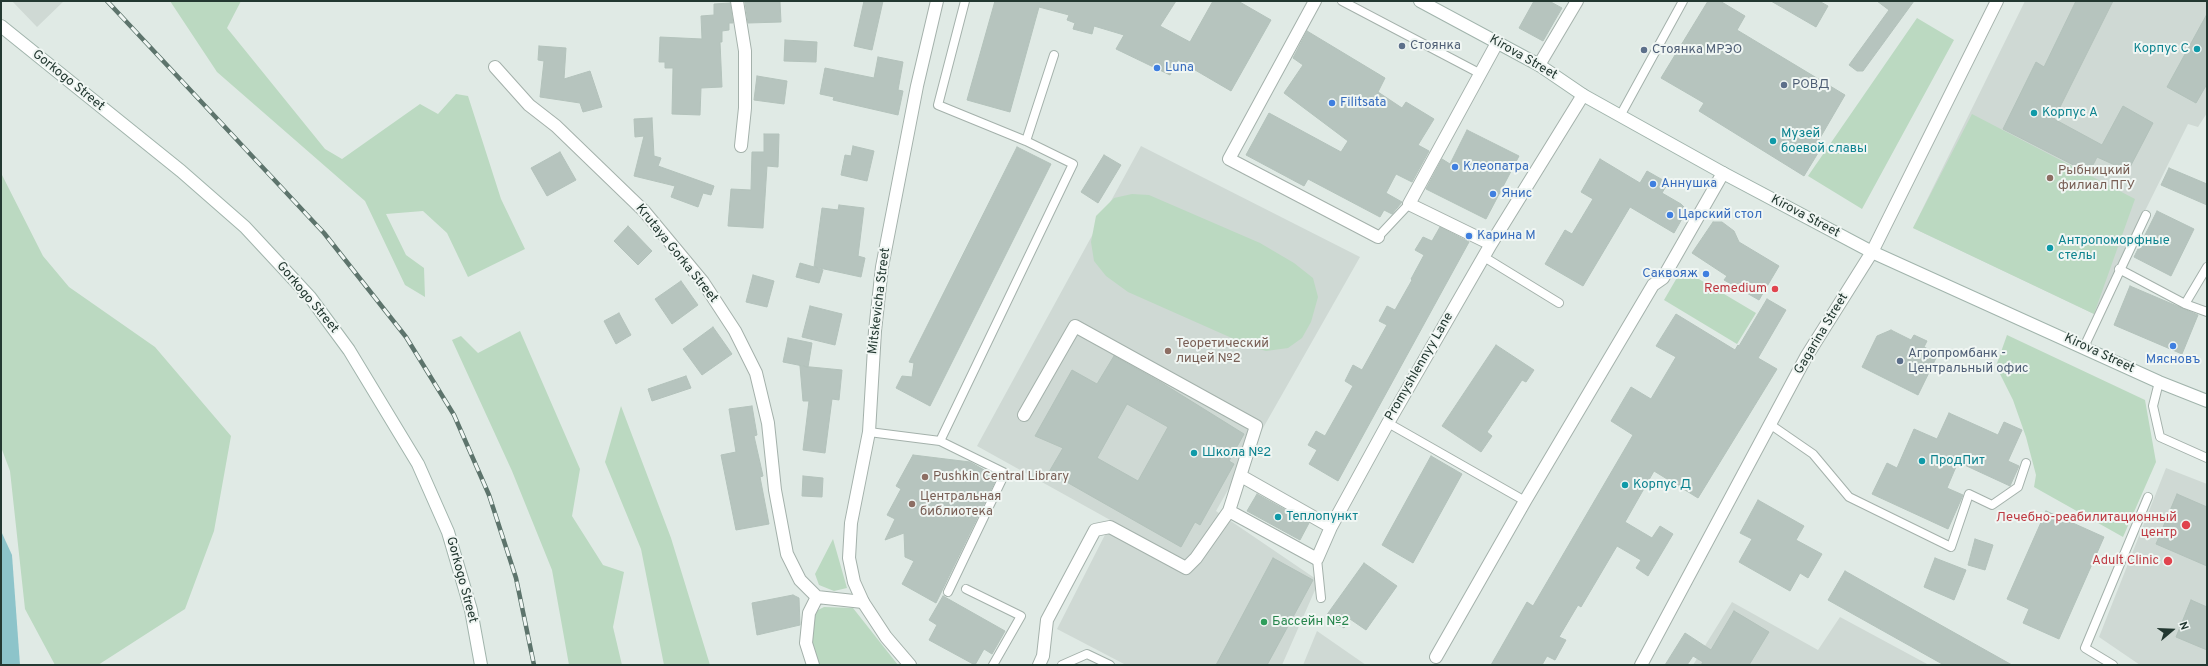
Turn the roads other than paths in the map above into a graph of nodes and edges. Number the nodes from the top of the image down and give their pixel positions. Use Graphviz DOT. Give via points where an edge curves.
graph roads {
  1 [pos="737,1"];
  2 [pos="937,1"];
  3 [pos="965,1"];
  4 [pos="1315,1"];
  5 [pos="1342,1"];
  6 [pos="1577,1"];
  7 [pos="1683,1"];
  8 [pos="1997,1"];
  9 [pos="1422,2"];
  10 [pos="1,26"];
  11 [pos="1497,43"];
  12 [pos="1054,55"];
  13 [pos="1539,65"];
  14 [pos="495,67"];
  15 [pos="1479,73"];
  16 [pos="1584,95"];
  17 [pos="1620,116"];
  18 [pos="1026,141"];
  19 [pos="741,146"];
  20 [pos="1723,174"];
  21 [pos="1409,204"];
  22 [pos="2146,215"];
  23 [pos="1378,237"];
  24 [pos="1491,244"];
  25 [pos="1872,252"];
  26 [pos="1484,257"];
  27 [pos="2207,267"];
  28 [pos="2119,269"];
  29 [pos="1559,303"];
  30 [pos="2185,304"];
  31 [pos="2207,312"];
  32 [pos="2084,347"];
  33 [pos="2159,382"];
  34 [pos="2207,401"];
  35 [pos="1024,414"];
  36 [pos="1388,423"];
  37 [pos="1771,425"];
  38 [pos="869,432"];
  39 [pos="940,441"];
  40 [pos="2207,458"];
  41 [pos="2026,463"];
  42 [pos="1240,476"];
  43 [pos="2148,497"];
  44 [pos="1525,501"];
  45 [pos="1230,512"];
  46 [pos="1331,527"];
  47 [pos="1317,559"];
  48 [pos="966,588"];
  49 [pos="948,592"];
  50 [pos="817,597"];
  51 [pos="1321,598"];
  52 [pos="863,602"];
  53 [pos="1436,657"];
  54 [pos="481,665"];
  55 [pos="813,665"];
  56 [pos="910,665"];
  57 [pos="993,665"];
  58 [pos="1039,665"];
  59 [pos="1062,665"];
  60 [pos="1110,665"];
  61 [pos="1641,665"];
  62 [pos="2113,665"];
  1 -- 19 [label="street" via="745,51 745,108"];
  2 -- 38 [label="street, Mitskevicha Street" via="917,86 882,267"];
  3 -- 18 [label="lane" via="938,105"];
  4 -- 23 [label="street" via="1229,159"];
  5 -- 15 [label="lane"];
  6 -- 13 [label="street"];
  7 -- 17 [label="lane"];
  8 -- 25 [label="street, Gagarina Street"];
  9 -- 11 [label="street, Kirova Street"];
  10 -- 54 [label="street, Gorkogo Street" via="245,227 310,297 349,350 418,464 448,532 471,610"];
  11 -- 13 [label="street, Kirova Street"];
  11 -- 15 [label="street"];
  12 -- 18 [label="lane"];
  13 -- 16 [label="street, Kirova Street"];
  14 -- 50 [label="street, Krutaya Gorka Street" via="529,105 556,126 644,211 703,282 735,330 756,373 768,423 775,490 787,554 800,580"];
  15 -- 21 [label="street"];
  16 -- 17 [label="street, Kirova Street"];
  16 -- 24 [label="street, Promyshlennyy Lane"];
  17 -- 20 [label="street, Kirova Street"];
  18 -- 39 [label="lane" via="1073,164"];
  20 -- 25 [label="street, Kirova Street"];
  20 -- 44 [label="street" via="1662,278 1653,285"];
  21 -- 23 [label="lane"];
  21 -- 24 [label="street"];
  22 -- 28 [label="lane"];
  24 -- 26 [label="street, Promyshlennyy Lane"];
  25 -- 32 [label="street, Kirova Street"];
  25 -- 37 [label="street, Gagarina Street" via="1809,353"];
  26 -- 29 [label="lane"];
  26 -- 36 [label="street, Promyshlennyy Lane"];
  27 -- 30 [label="lane"];
  28 -- 30 [label="lane"];
  28 -- 32 [label="lane"];
  30 -- 31 [label="lane"];
  32 -- 33 [label="street, Kirova Street"];
  33 -- 34 [label="street, Kirova Street"];
  33 -- 40 [label="lane" via="2153,406 2160,437"];
  35 -- 42 [label="street" via="1075,326 1256,426"];
  36 -- 44 [label="lane"];
  36 -- 46 [label="street, Promyshlennyy Lane"];
  37 -- 41 [label="lane" via="1813,454 1850,497 1951,547 1969,494 1992,505 2018,487"];
  37 -- 61 [label="street, Gagarina Street"];
  38 -- 39 [label="lane"];
  38 -- 52 [label="street, Mitskevicha Street" via="852,523 849,558 854,582"];
  39 -- 49 [label="lane" via="1005,473"];
  42 -- 45 [label="street"];
  42 -- 46 [label="street"];
  43 -- 62 [label="lane" via="2085,648"];
  44 -- 53 [label="street"];
  45 -- 47 [label="street"];
  45 -- 58 [label="street" via="1186,568 1110,527 1095,530 1047,620"];
  46 -- 47 [label="street, Promyshlennyy Lane"];
  47 -- 51 [label="lane"];
  48 -- 57 [label="lane" via="1021,616"];
  50 -- 52 [label="street"];
  50 -- 55 [label="street" via="810,613 806,643"];
  52 -- 56 [label="street, Mitskevicha Street" via="886,637"];
  59 -- 60 [label="lane" via="1088,654"];
}
